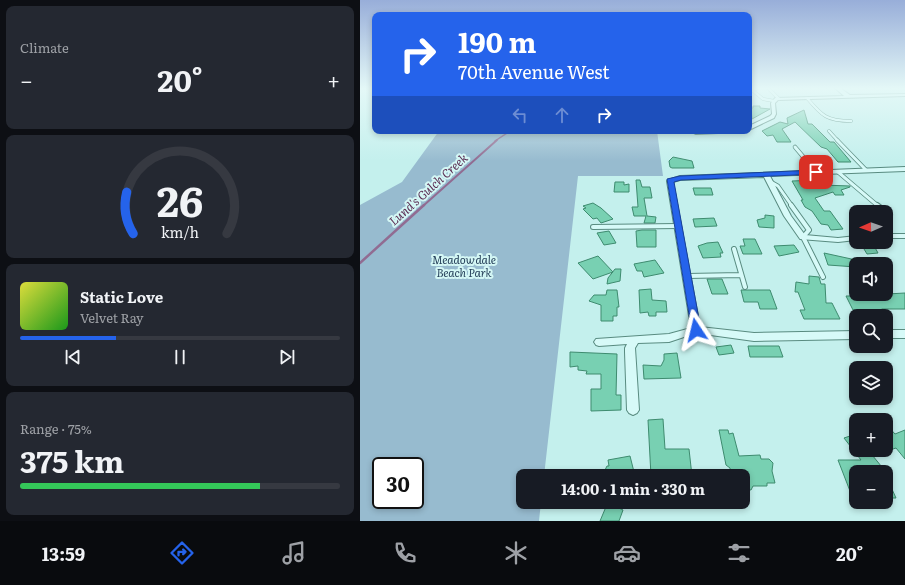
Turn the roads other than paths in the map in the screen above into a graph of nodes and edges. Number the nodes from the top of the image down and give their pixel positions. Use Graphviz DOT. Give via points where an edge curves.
graph roads {
  1 [pos="774,112"];
  2 [pos="819,112"];
  3 [pos="851,121"];
  4 [pos="752,127"];
  5 [pos="829,131"];
  6 [pos="795,147"];
  7 [pos="905,169"];
  8 [pos="866,170"];
  9 [pos="816,172"];
  10 [pos="838,172"];
  11 [pos="766,175"];
  12 [pos="878,205"];
  13 [pos="678,226"];
  14 [pos="593,227"];
  15 [pos="893,236"];
  16 [pos="905,236"];
  17 [pos="803,237"];
  18 [pos="849,239"];
  19 [pos="734,249"];
  20 [pos="741,275"];
  21 [pos="686,276"];
  22 [pos="823,277"];
  23 [pos="745,287"];
  24 [pos="696,330"];
  25 [pos="893,334"];
  26 [pos="905,334"];
  27 [pos="849,335"];
  28 [pos="635,340"];
  29 [pos="599,342"];
  30 [pos="633,410"];
  1 -- 4 [label="street" via="772,117"];
  2 -- 3 [label="lane" via="832,121"];
  5 -- 8 [label="lane"];
  6 -- 9 [label="lane"];
  7 -- 8 [label="street"];
  8 -- 10 [label="street"];
  9 -- 10 [label="street"];
  9 -- 11 [label="street"];
  10 -- 12 [label="lane" via="850,186 864,193"];
  11 -- 13 [label="street" via="680,178 670,181"];
  11 -- 17 [label="street" via="788,216"];
  13 -- 14 [label="lane"];
  13 -- 21 [label="street"];
  15 -- 16 [label="street"];
  17 -- 18 [label="street"];
  17 -- 22 [label="lane"];
  19 -- 20 [label="lane"];
  20 -- 21 [label="lane"];
  20 -- 23 [label="lane"];
  21 -- 24 [label="street"];
  24 -- 27 [label="street" via="754,337"];
  24 -- 28 [label="street" via="669,338"];
  25 -- 26 [label="street"];
  28 -- 29 [label="street"];
  28 -- 30 [label="street" via="630,348"];
}
